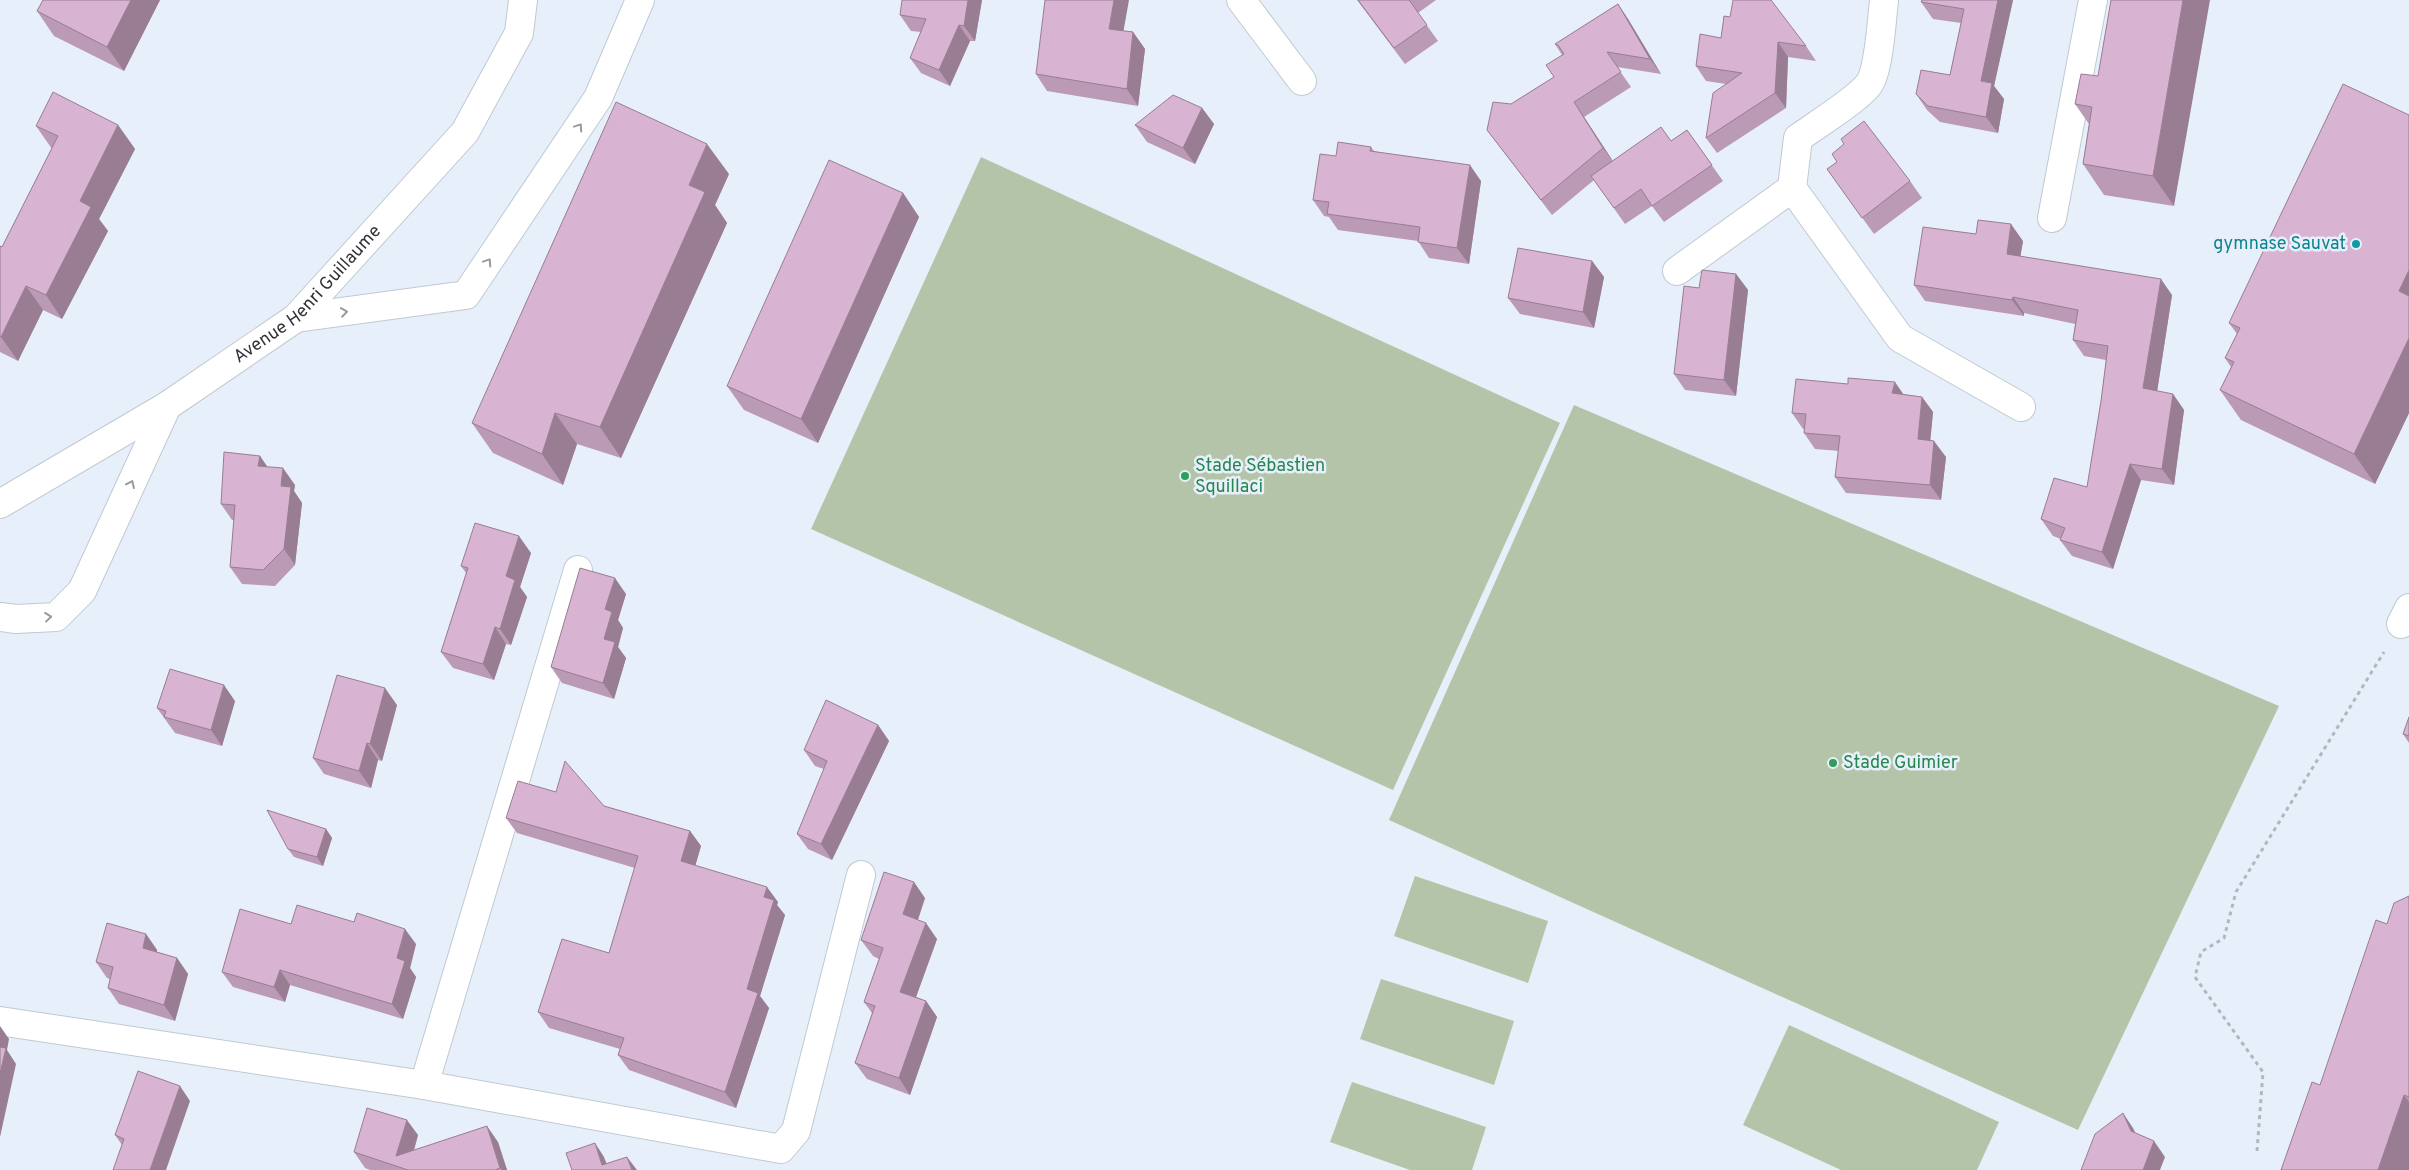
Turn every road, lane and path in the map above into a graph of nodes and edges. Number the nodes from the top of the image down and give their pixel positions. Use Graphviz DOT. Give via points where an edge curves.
graph roads {
  1 [pos="523,0"];
  2 [pos="640,0"];
  3 [pos="1241,0"];
  4 [pos="1884,0"];
  5 [pos="2094,0"];
  6 [pos="1302,81"];
  7 [pos="1792,188"];
  8 [pos="2052,218"];
  9 [pos="1677,272"];
  10 [pos="296,318"];
  11 [pos="167,406"];
  12 [pos="2021,407"];
  13 [pos="0,504"];
  14 [pos="578,570"];
  15 [pos="2405,616"];
  16 [pos="0,617"];
  17 [pos="861,875"];
  18 [pos="0,1022"];
  19 [pos="424,1085"];
  20 [pos="2257,1151"];
  1 -- 10 [label="street, Avenue Henri Guillaume" via="519,33 465,132"];
  10 -- 2 [label="street, one-way" via="466,295 598,98"];
  3 -- 6 [label="street"];
  4 -- 7 [label="street" via="1879,46 1870,83 1798,138"];
  5 -- 8 [label="street"];
  7 -- 9 [label="street"];
  7 -- 12 [label="street" via="1900,338"];
  10 -- 11 [label="street, Avenue Henri Guillaume"];
  11 -- 13 [label="street, Avenue Henri Guillaume"];
  16 -- 11 [label="street, one-way" via="56,617 82,591"];
  14 -- 19 [label="street"];
  15 -- 20 [label="path" via="2236,892 2224,938 2202,952 2195,977 2263,1072"];
  17 -- 19 [label="street" via="796,1131 781,1149"];
  18 -- 19 [label="street"];
}
